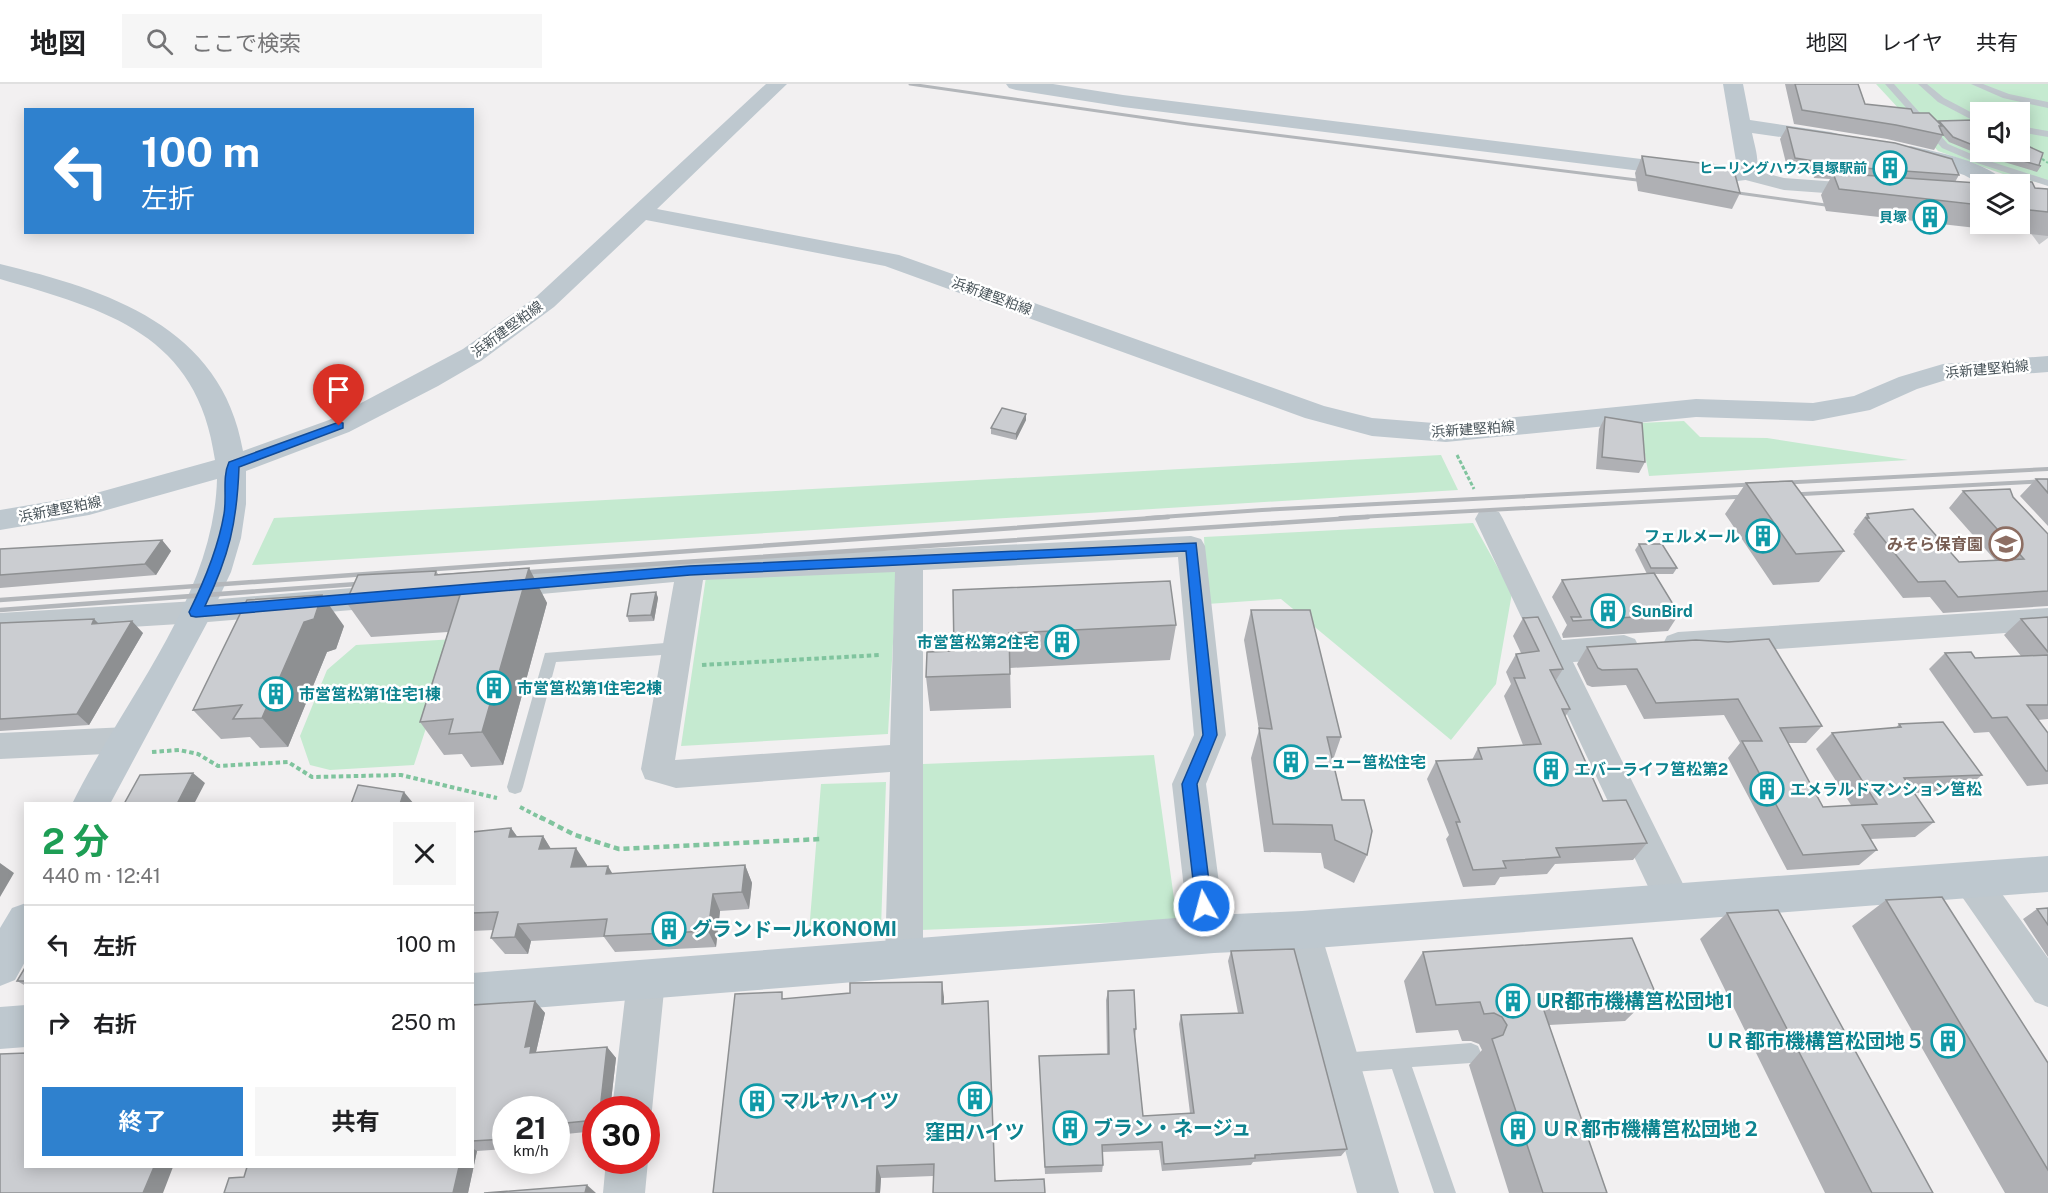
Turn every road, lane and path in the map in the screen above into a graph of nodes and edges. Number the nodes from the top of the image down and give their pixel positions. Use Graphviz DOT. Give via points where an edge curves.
graph roads {
  1 [pos="777,84"];
  2 [pos="1016,84"];
  3 [pos="1733,84"];
  4 [pos="1889,84"];
  5 [pos="1922,84"];
  6 [pos="1975,84"];
  7 [pos="2048,105"];
  8 [pos="1970,116"];
  9 [pos="1740,125"];
  10 [pos="2030,131"];
  11 [pos="2048,134"];
  12 [pos="1848,140"];
  13 [pos="1890,147"];
  14 [pos="2030,152"];
  15 [pos="2048,163"];
  16 [pos="1744,174"];
  17 [pos="1979,174"];
  18 [pos="2048,183"];
  19 [pos="1888,192"];
  20 [pos="640,212"];
  21 [pos="0,271"];
  22 [pos="2048,364"];
  23 [pos="1446,433"];
  24 [pos="233,465"];
  25 [pos="1474,489"];
  26 [pos="1489,519"];
  27 [pos="0,520"];
  28 [pos="909,561"];
  29 [pos="690,570"];
  30 [pos="466,589"];
  31 [pos="419,593"];
  32 [pos="196,612"];
  33 [pos="2048,619"];
  34 [pos="0,624"];
  35 [pos="1553,652"];
  36 [pos="908,653"];
  37 [pos="675,657"];
  38 [pos="0,746"];
  39 [pos="122,747"];
  40 [pos="907,757"];
  41 [pos="515,787"];
  42 [pos="508,801"];
  43 [pos="92,802"];
  44 [pos="518,806"];
  45 [pos="821,839"];
  46 [pos="2048,874"];
  47 [pos="1971,880"];
  48 [pos="1674,902"];
  49 [pos="24,924"];
  50 [pos="1302,930"];
  51 [pos="1214,934"];
  52 [pos="904,959"];
  53 [pos="0,966"];
  54 [pos="646,981"];
  55 [pos="2048,988"];
  56 [pos="474,993"];
  57 [pos="24,1026"];
  58 [pos="0,1028"];
  59 [pos="1471,1053"];
  60 [pos="1399,1059"];
  61 [pos="1341,1064"];
  62 [pos="634,1096"];
  63 [pos="626,1174"];
  64 [pos="624,1193"];
  65 [pos="1378,1193"];
  66 [pos="1445,1193"];
  1 -- 20 [label="street"];
  2 -- 16 [label="street" via="1327,128 1719,175"];
  3 -- 9 [label="street"];
  4 -- 18 [label="lane" via="1945,146 1980,162"];
  5 -- 8 [label="lane"];
  6 -- 7 [label="lane"];
  9 -- 12 [label="street"];
  9 -- 16 [label="street" via="1748,167"];
  10 -- 11 [label="lane"];
  13 -- 17 [label="street"];
  14 -- 15 [label="path"];
  16 -- 19 [label="street" via="1784,184"];
  20 -- 23 [label="street, 浜新建堅粕線" via="891,260 1325,415 1372,427"];
  20 -- 24 [label="street, 浜新建堅粕線" via="545,302 472,355 339,426"];
  21 -- 24 [label="street" via="109,306 149,327 180,352 207,387 223,422"];
  22 -- 23 [label="street, 浜新建堅粕線" via="1943,372 1839,409 1785,412 1696,408"];
  23 -- 25 [label="path"];
  24 -- 27 [label="street, 浜新建堅粕線" via="88,505"];
  24 -- 32 [label="street" via="225,541"];
  26 -- 35 [label="street"];
  28 -- 29 [label="street"];
  28 -- 36 [label="street"];
  28 -- 51 [label="street" via="1191,546 1210,735 1190,784 1204,906"];
  29 -- 30 [label="street"];
  29 -- 37 [label="street"];
  31 -- 32 [label="street"];
  32 -- 34 [label="street"];
  32 -- 39 [label="street"];
  33 -- 35 [label="street"];
  35 -- 48 [label="street"];
  36 -- 37 [label="path"];
  36 -- 40 [label="street"];
  37 -- 40 [label="street" via="657,769 676,774"];
  37 -- 41 [label="lane" via="550,657"];
  38 -- 39 [label="street"];
  39 -- 42 [label="path" via="179,750 198,754 218,766 288,762 312,777 401,775"];
  39 -- 43 [label="street"];
  40 -- 52 [label="street"];
  44 -- 45 [label="path" via="575,835 619,849"];
  46 -- 47 [label="street"];
  47 -- 48 [label="street"];
  47 -- 55 [label="street"];
  48 -- 50 [label="street"];
  49 -- 53 [label="street"];
  50 -- 51 [label="street"];
  50 -- 61 [label="street"];
  51 -- 52 [label="street"];
  52 -- 54 [label="street"];
  54 -- 56 [label="street"];
  54 -- 62 [label="street"];
  57 -- 58 [label="street"];
  59 -- 60 [label="lane"];
  60 -- 61 [label="lane"];
  60 -- 66 [label="lane"];
  61 -- 65 [label="street"];
  63 -- 64 [label="street"];
}
